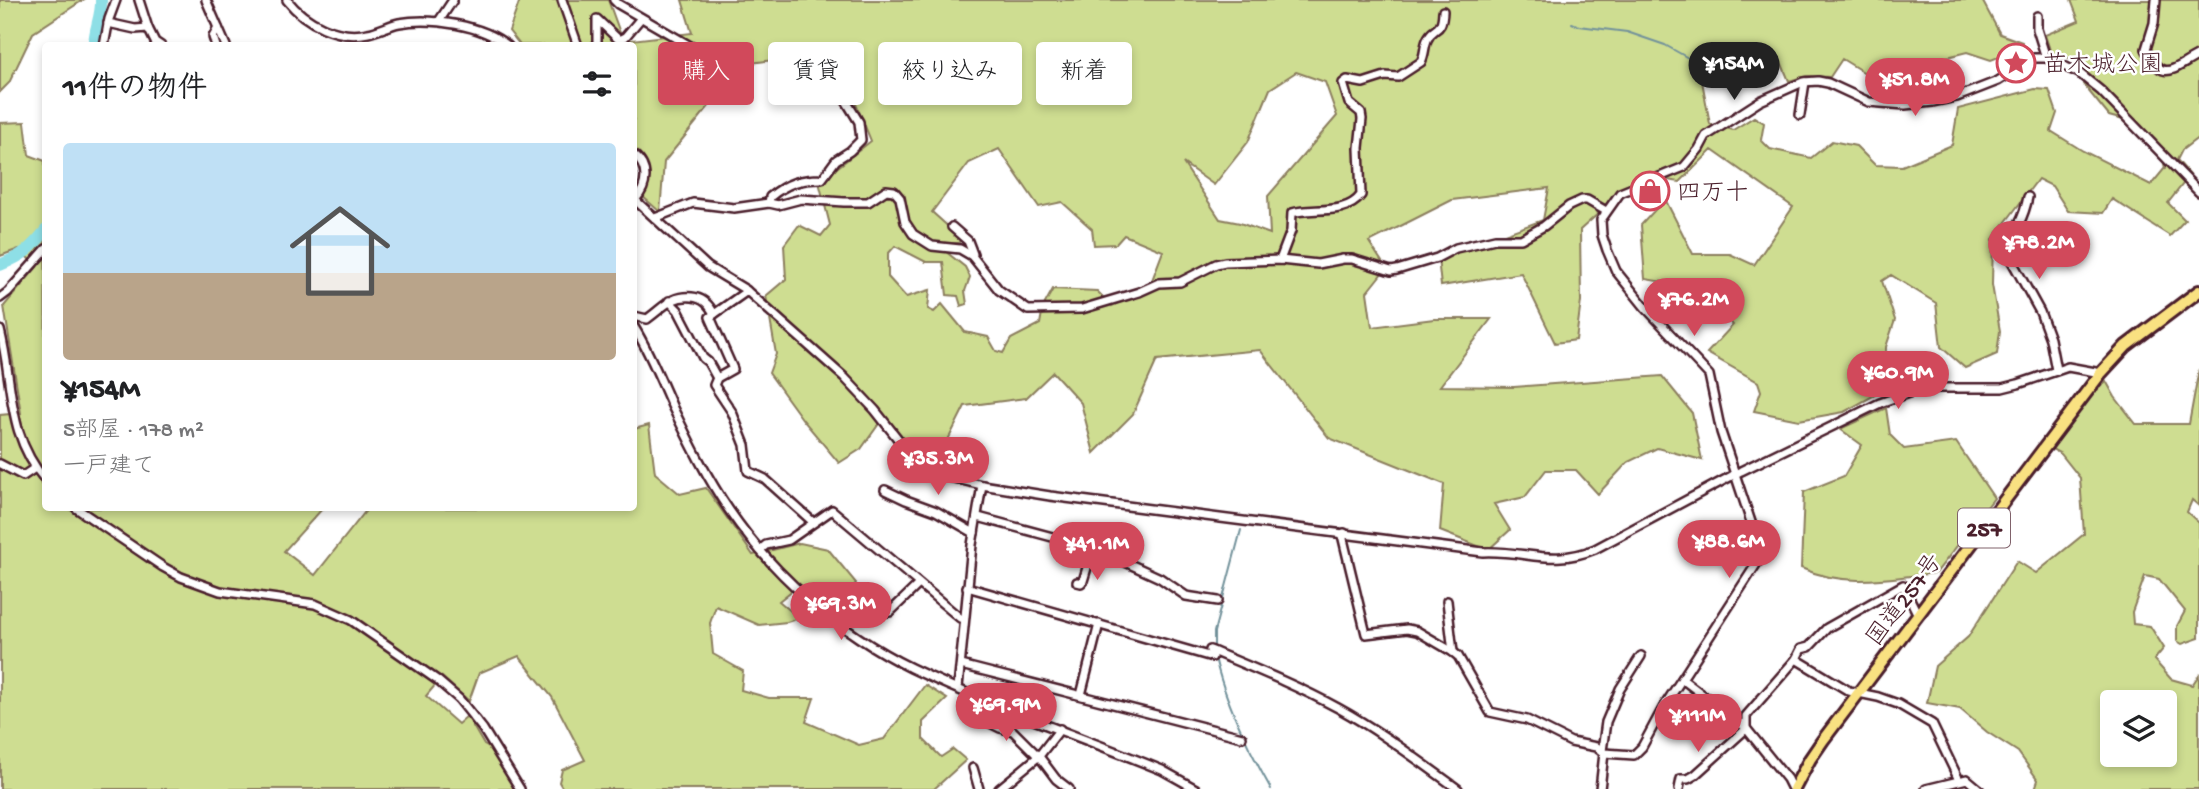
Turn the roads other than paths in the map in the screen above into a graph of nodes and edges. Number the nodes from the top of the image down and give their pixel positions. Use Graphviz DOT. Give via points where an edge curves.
graph roads {
  1 [pos="116,0"];
  2 [pos="139,0"];
  3 [pos="206,0"];
  4 [pos="287,0"];
  5 [pos="453,0"];
  6 [pos="562,0"];
  7 [pos="614,0"];
  8 [pos="2156,0"];
  9 [pos="1443,11"];
  10 [pos="2037,16"];
  11 [pos="641,18"];
  12 [pos="439,21"];
  13 [pos="108,23"];
  14 [pos="218,27"];
  15 [pos="148,28"];
  16 [pos="105,42"];
  17 [pos="156,42"];
  18 [pos="215,42"];
  19 [pos="224,42"];
  20 [pos="502,42"];
  21 [pos="577,42"];
  22 [pos="597,42"];
  23 [pos="683,42"];
  24 [pos="2199,55"];
  25 [pos="2046,58"];
  26 [pos="1805,82"];
  27 [pos="849,105"];
  28 [pos="1800,115"];
  29 [pos="637,157"];
  30 [pos="2199,192"];
  31 [pos="637,197"];
  32 [pos="2028,197"];
  33 [pos="637,203"];
  34 [pos="769,203"];
  35 [pos="1606,211"];
  36 [pos="655,218"];
  37 [pos="953,227"];
  38 [pos="42,254"];
  39 [pos="972,256"];
  40 [pos="1280,260"];
  41 [pos="747,291"];
  42 [pos="2199,291"];
  43 [pos="0,298"];
  44 [pos="669,301"];
  45 [pos="714,314"];
  46 [pos="637,317"];
  47 [pos="0,330"];
  48 [pos="637,332"];
  49 [pos="2056,370"];
  50 [pos="2101,373"];
  51 [pos="717,378"];
  52 [pos="0,464"];
  53 [pos="35,468"];
  54 [pos="1734,475"];
  55 [pos="42,476"];
  56 [pos="982,485"];
  57 [pos="885,490"];
  58 [pos="80,511"];
  59 [pos="978,517"];
  60 [pos="813,522"];
  61 [pos="974,533"];
  62 [pos="1344,533"];
  63 [pos="1093,548"];
  64 [pos="760,550"];
  65 [pos="1077,582"];
  66 [pos="919,583"];
  67 [pos="967,587"];
  68 [pos="1218,601"];
  69 [pos="1447,601"];
  70 [pos="880,609"];
  71 [pos="1918,615"];
  72 [pos="964,619"];
  73 [pos="1099,624"];
  74 [pos="1453,652"];
  75 [pos="1641,656"];
  76 [pos="1796,659"];
  77 [pos="961,665"];
  78 [pos="1682,679"];
  79 [pos="958,688"];
  80 [pos="970,693"];
  81 [pos="1858,694"];
  82 [pos="1081,695"];
  83 [pos="1060,729"];
  84 [pos="1746,729"];
  85 [pos="1242,737"];
  86 [pos="1603,752"];
  87 [pos="1039,756"];
  88 [pos="973,768"];
  89 [pos="1959,780"];
  90 [pos="520,789"];
  91 [pos="979,789"];
  92 [pos="999,789"];
  93 [pos="1069,789"];
  94 [pos="1196,789"];
  95 [pos="1458,789"];
  96 [pos="1600,789"];
  97 [pos="1679,789"];
  98 [pos="1793,789"];
  99 [pos="1926,789"];
  100 [pos="1979,789"];
  1 -- 13 [label="street"];
  2 -- 15 [label="street"];
  3 -- 14 [label="street"];
  4 -- 12 [label="street" via="301,14 338,33 353,35 397,23"];
  5 -- 12 [label="street"];
  6 -- 21 [label="street"];
  7 -- 11 [label="street"];
  8 -- 24 [label="street" via="2146,49 2152,62 2169,71"];
  9 -- 40 [label="street" via="1439,29 1426,40 1421,62 1398,77 1343,83 1349,103 1362,119 1361,195 1341,208 1292,213"];
  10 -- 25 [label="street"];
  11 -- 22 [label="street" via="619,40 597,19"];
  11 -- 23 [label="street"];
  12 -- 20 [label="street"];
  13 -- 15 [label="street"];
  13 -- 16 [label="street"];
  14 -- 18 [label="street"];
  14 -- 19 [label="street"];
  15 -- 17 [label="street"];
  25 -- 26 [label="street" via="2035,58 1997,81 1933,103 1869,102 1828,83"];
  25 -- 30 [label="street" via="2079,73 2101,91"];
  26 -- 28 [label="street"];
  26 -- 35 [label="street" via="1760,101 1706,136 1684,167 1620,193"];
  27 -- 34 [label="street" via="859,122 861,140 836,160 822,179 789,183 770,197"];
  29 -- 31 [label="street" via="646,179"];
  32 -- 49 [label="street" via="2025,214 2003,245 2040,312"];
  33 -- 36 [label="street"];
  34 -- 36 [label="street" via="734,208 693,203"];
  34 -- 39 [label="street" via="801,199 868,202 886,190 894,191 913,234 932,246 960,249"];
  35 -- 40 [label="street" via="1582,200 1521,239 1495,239 1456,248 1391,271 1352,259 1318,264"];
  35 -- 54 [label="street" via="1602,235 1616,271 1709,375"];
  36 -- 41 [label="street" via="708,267"];
  37 -- 39 [label="street" via="968,241"];
  38 -- 43 [label="street"];
  39 -- 40 [label="street" via="1005,295 1028,310 1049,311 1082,309 1159,283 1181,282 1225,262"];
  41 -- 45 [label="street"];
  41 -- 56 [label="street" via="844,377 917,463"];
  42 -- 50 [label="highway, 国道257号 / 257" via="2126,346"];
  44 -- 45 [label="street" via="682,296 698,298 708,303"];
  44 -- 46 [label="street" via="647,319"];
  44 -- 51 [label="street"];
  45 -- 51 [label="street" via="710,317 733,369"];
  47 -- 53 [label="street" via="14,420"];
  48 -- 64 [label="street" via="713,487"];
  49 -- 50 [label="street" via="2068,367"];
  49 -- 54 [label="street" via="2002,388 1914,391 1880,403"];
  50 -- 71 [label="highway, 国道257号 / 257"];
  51 -- 60 [label="street" via="714,385 732,412 745,445 748,471"];
  52 -- 53 [label="street" via="23,476"];
  53 -- 55 [label="street"];
  54 -- 62 [label="street" via="1578,556 1483,552"];
  54 -- 78 [label="street" via="1760,555"];
  56 -- 59 [label="street"];
  56 -- 62 [label="street"];
  57 -- 61 [label="street"];
  58 -- 90 [label="street" via="181,577 219,591 315,604 351,620 459,699"];
  59 -- 61 [label="street"];
  59 -- 63 [label="street"];
  60 -- 64 [label="street" via="789,540"];
  60 -- 66 [label="street" via="832,510"];
  61 -- 67 [label="street"];
  62 -- 74 [label="street" via="1366,634 1417,631"];
  63 -- 65 [label="street" via="1083,581"];
  63 -- 68 [label="street" via="1160,578 1186,596"];
  64 -- 79 [label="street" via="843,627 911,668"];
  66 -- 70 [label="street" via="890,612"];
  66 -- 72 [label="street"];
  67 -- 72 [label="street"];
  67 -- 73 [label="street"];
  69 -- 74 [label="street"];
  71 -- 76 [label="street" via="1903,585 1827,628 1801,649"];
  71 -- 81 [label="highway, 国道257号 / 257"];
  72 -- 77 [label="street"];
  73 -- 82 [label="street"];
  73 -- 95 [label="street" via="1211,653 1297,687 1372,729"];
  74 -- 86 [label="street" via="1490,712 1527,720"];
  75 -- 86 [label="street" via="1606,722"];
  76 -- 81 [label="street"];
  76 -- 84 [label="street" via="1746,716"];
  77 -- 79 [label="street"];
  77 -- 82 [label="street"];
  78 -- 84 [label="street"];
  78 -- 86 [label="street" via="1634,755"];
  79 -- 80 [label="street"];
  80 -- 83 [label="street"];
  80 -- 87 [label="street" via="969,699 984,720 1013,731"];
  81 -- 89 [label="street" via="1898,705 1932,724"];
  81 -- 98 [label="highway, 国道257号 / 257"];
  82 -- 85 [label="street"];
  83 -- 87 [label="street"];
  83 -- 94 [label="street" via="1162,770"];
  84 -- 97 [label="street" via="1695,775 1681,779"];
  84 -- 98 [label="street"];
  86 -- 96 [label="street"];
  87 -- 92 [label="street"];
  87 -- 93 [label="street"];
  88 -- 91 [label="street"];
  89 -- 99 [label="street"];
  89 -- 100 [label="street" via="1967,779"];
}
